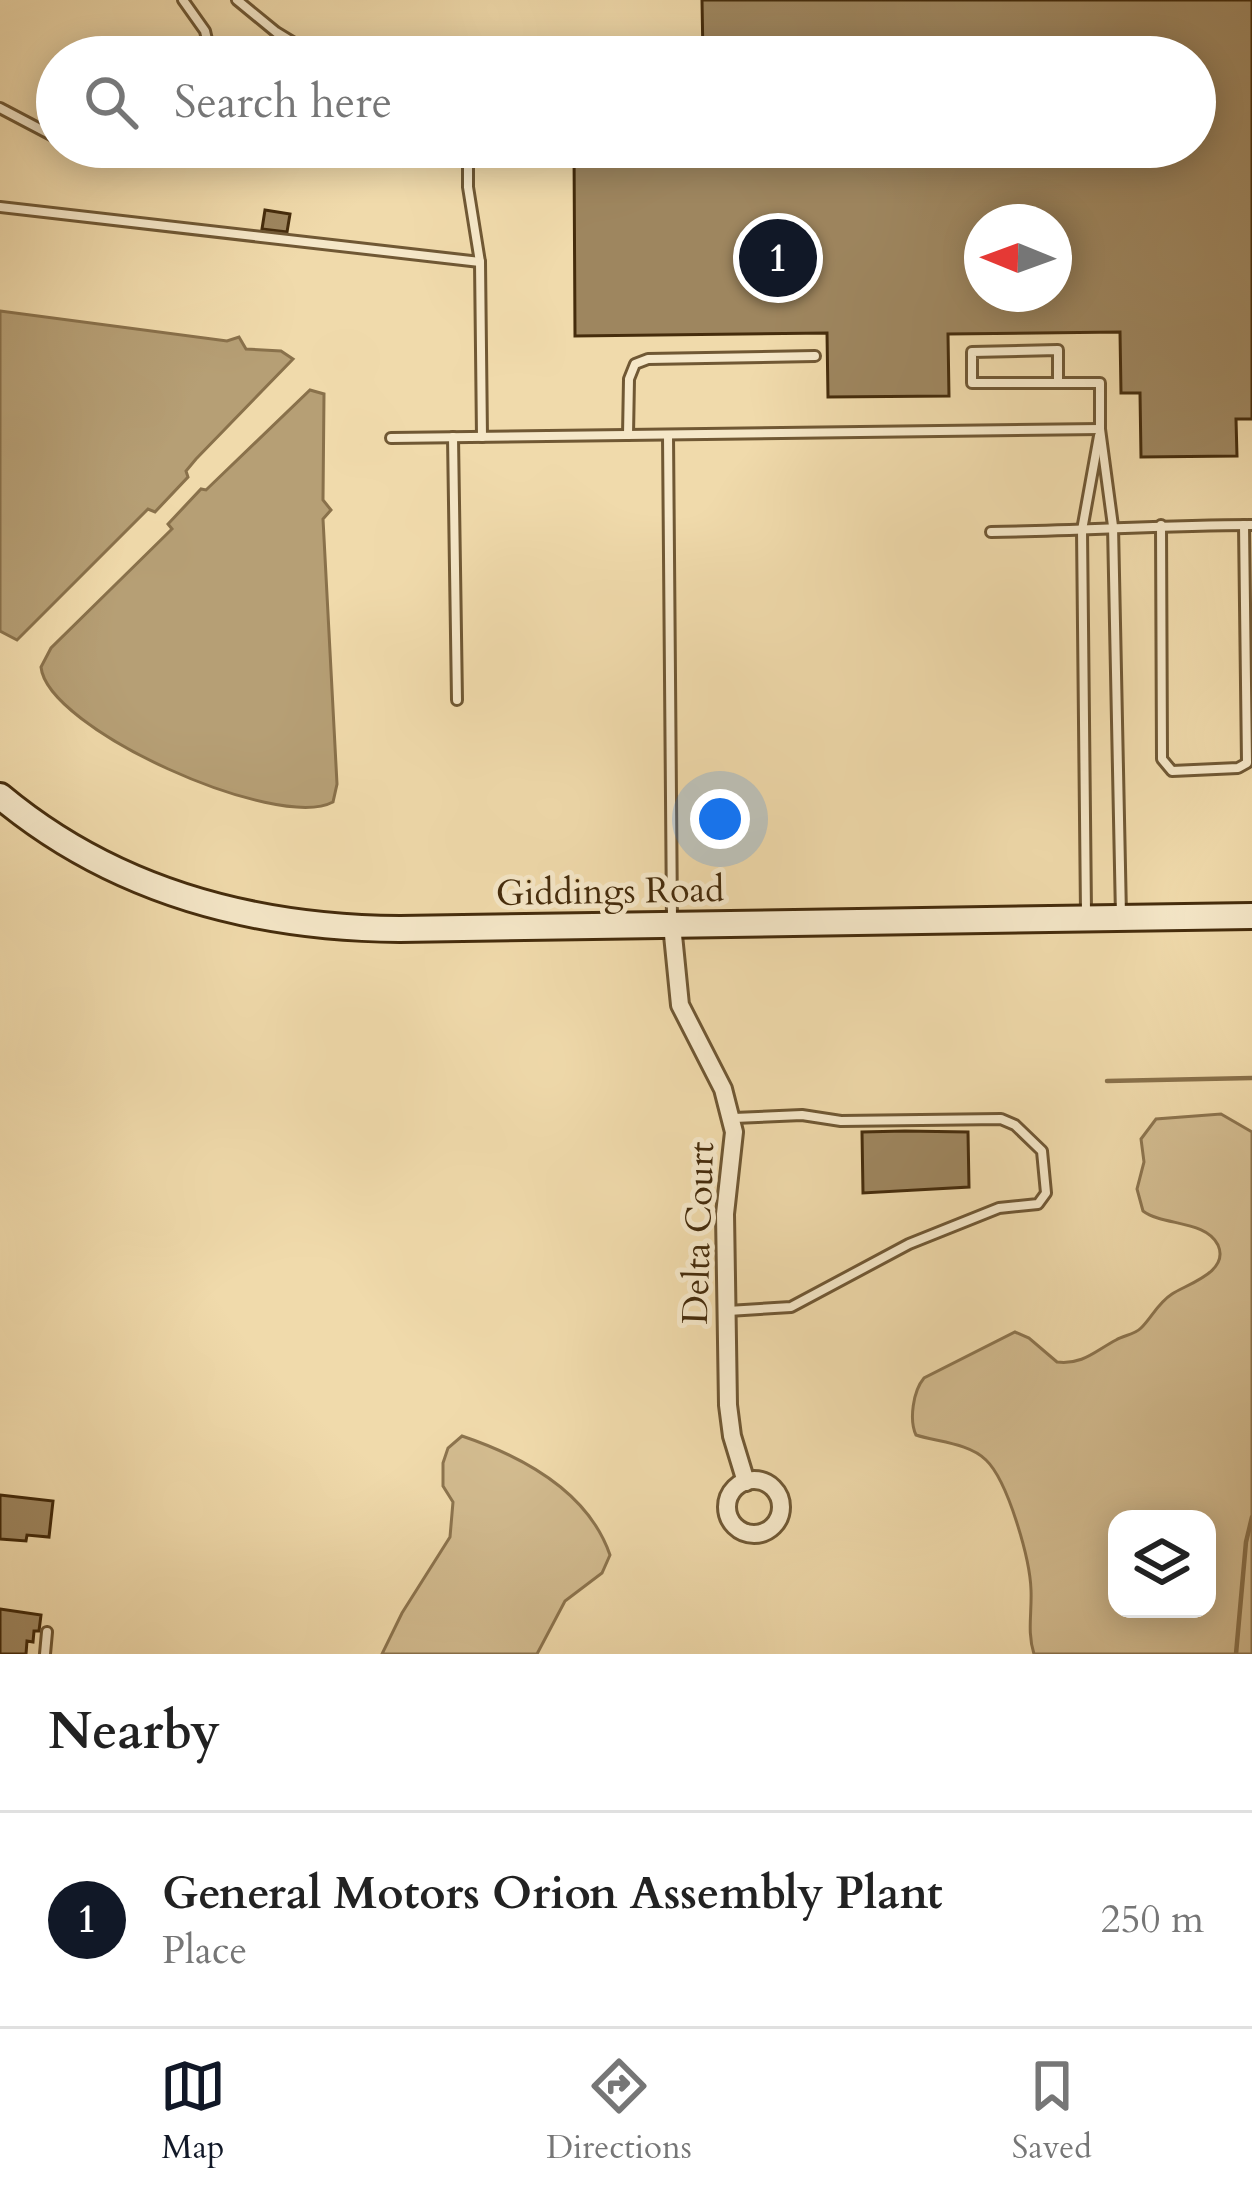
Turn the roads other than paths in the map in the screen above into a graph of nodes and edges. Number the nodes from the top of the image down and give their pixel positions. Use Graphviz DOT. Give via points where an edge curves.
graph roads {
  1 [pos="183,0"];
  2 [pos="237,0"];
  3 [pos="206,36"];
  4 [pos="284,36"];
  5 [pos="0,108"];
  6 [pos="36,127"];
  7 [pos="468,168"];
  8 [pos="0,207"];
  9 [pos="480,262"];
  10 [pos="815,356"];
  11 [pos="1058,383"];
  12 [pos="1100,429"];
  13 [pos="628,435"];
  14 [pos="668,435"];
  15 [pos="453,437"];
  16 [pos="482,437"];
  17 [pos="391,438"];
  18 [pos="1161,525"];
  19 [pos="1248,525"];
  20 [pos="1114,526"];
  21 [pos="1082,530"];
  22 [pos="991,532"];
  23 [pos="457,700"];
  24 [pos="0,796"];
  25 [pos="1252,916"];
  26 [pos="1086,918"];
  27 [pos="1121,918"];
  28 [pos="672,925"];
  29 [pos="732,1118"];
  30 [pos="727,1311"];
  31 [pos="746,1482"];
  32 [pos="47,1632"];
  33 [pos="44,1654"];
  1 -- 3 [label="lane"];
  2 -- 4 [label="lane"];
  5 -- 6 [label="lane"];
  7 -- 9 [label="lane"];
  8 -- 9 [label="lane"];
  9 -- 16 [label="lane"];
  10 -- 13 [label="lane" via="635,364"];
  11 -- 11 [label="lane" via="972,383 972,352 1058,350"];
  11 -- 12 [label="lane" via="1100,382"];
  12 -- 14 [label="lane"];
  12 -- 20 [label="lane"];
  12 -- 21 [label="lane"];
  13 -- 14 [label="lane"];
  13 -- 16 [label="lane"];
  14 -- 28 [label="lane"];
  15 -- 16 [label="lane"];
  15 -- 17 [label="lane"];
  15 -- 23 [label="lane"];
  18 -- 19 [label="lane"];
  18 -- 19 [label="lane" via="1162,759 1172,771 1247,763"];
  18 -- 20 [label="lane"];
  20 -- 21 [label="lane"];
  20 -- 27 [label="lane"];
  21 -- 22 [label="lane"];
  21 -- 26 [label="lane"];
  24 -- 28 [label="main road, Giddings Road" via="125,875 263,919 358,928"];
  25 -- 27 [label="main road, Giddings Road"];
  26 -- 27 [label="main road, Giddings Road"];
  26 -- 28 [label="main road, Giddings Road"];
  28 -- 29 [label="street, Delta Court" via="680,1005"];
  29 -- 30 [label="street, Delta Court"];
  29 -- 30 [label="lane" via="1001,1119 1042,1151 1046,1193 1038,1204 999,1208 901,1247 790,1307"];
  30 -- 31 [label="street, Delta Court" via="729,1420"];
  32 -- 33 [label="lane"];
}
